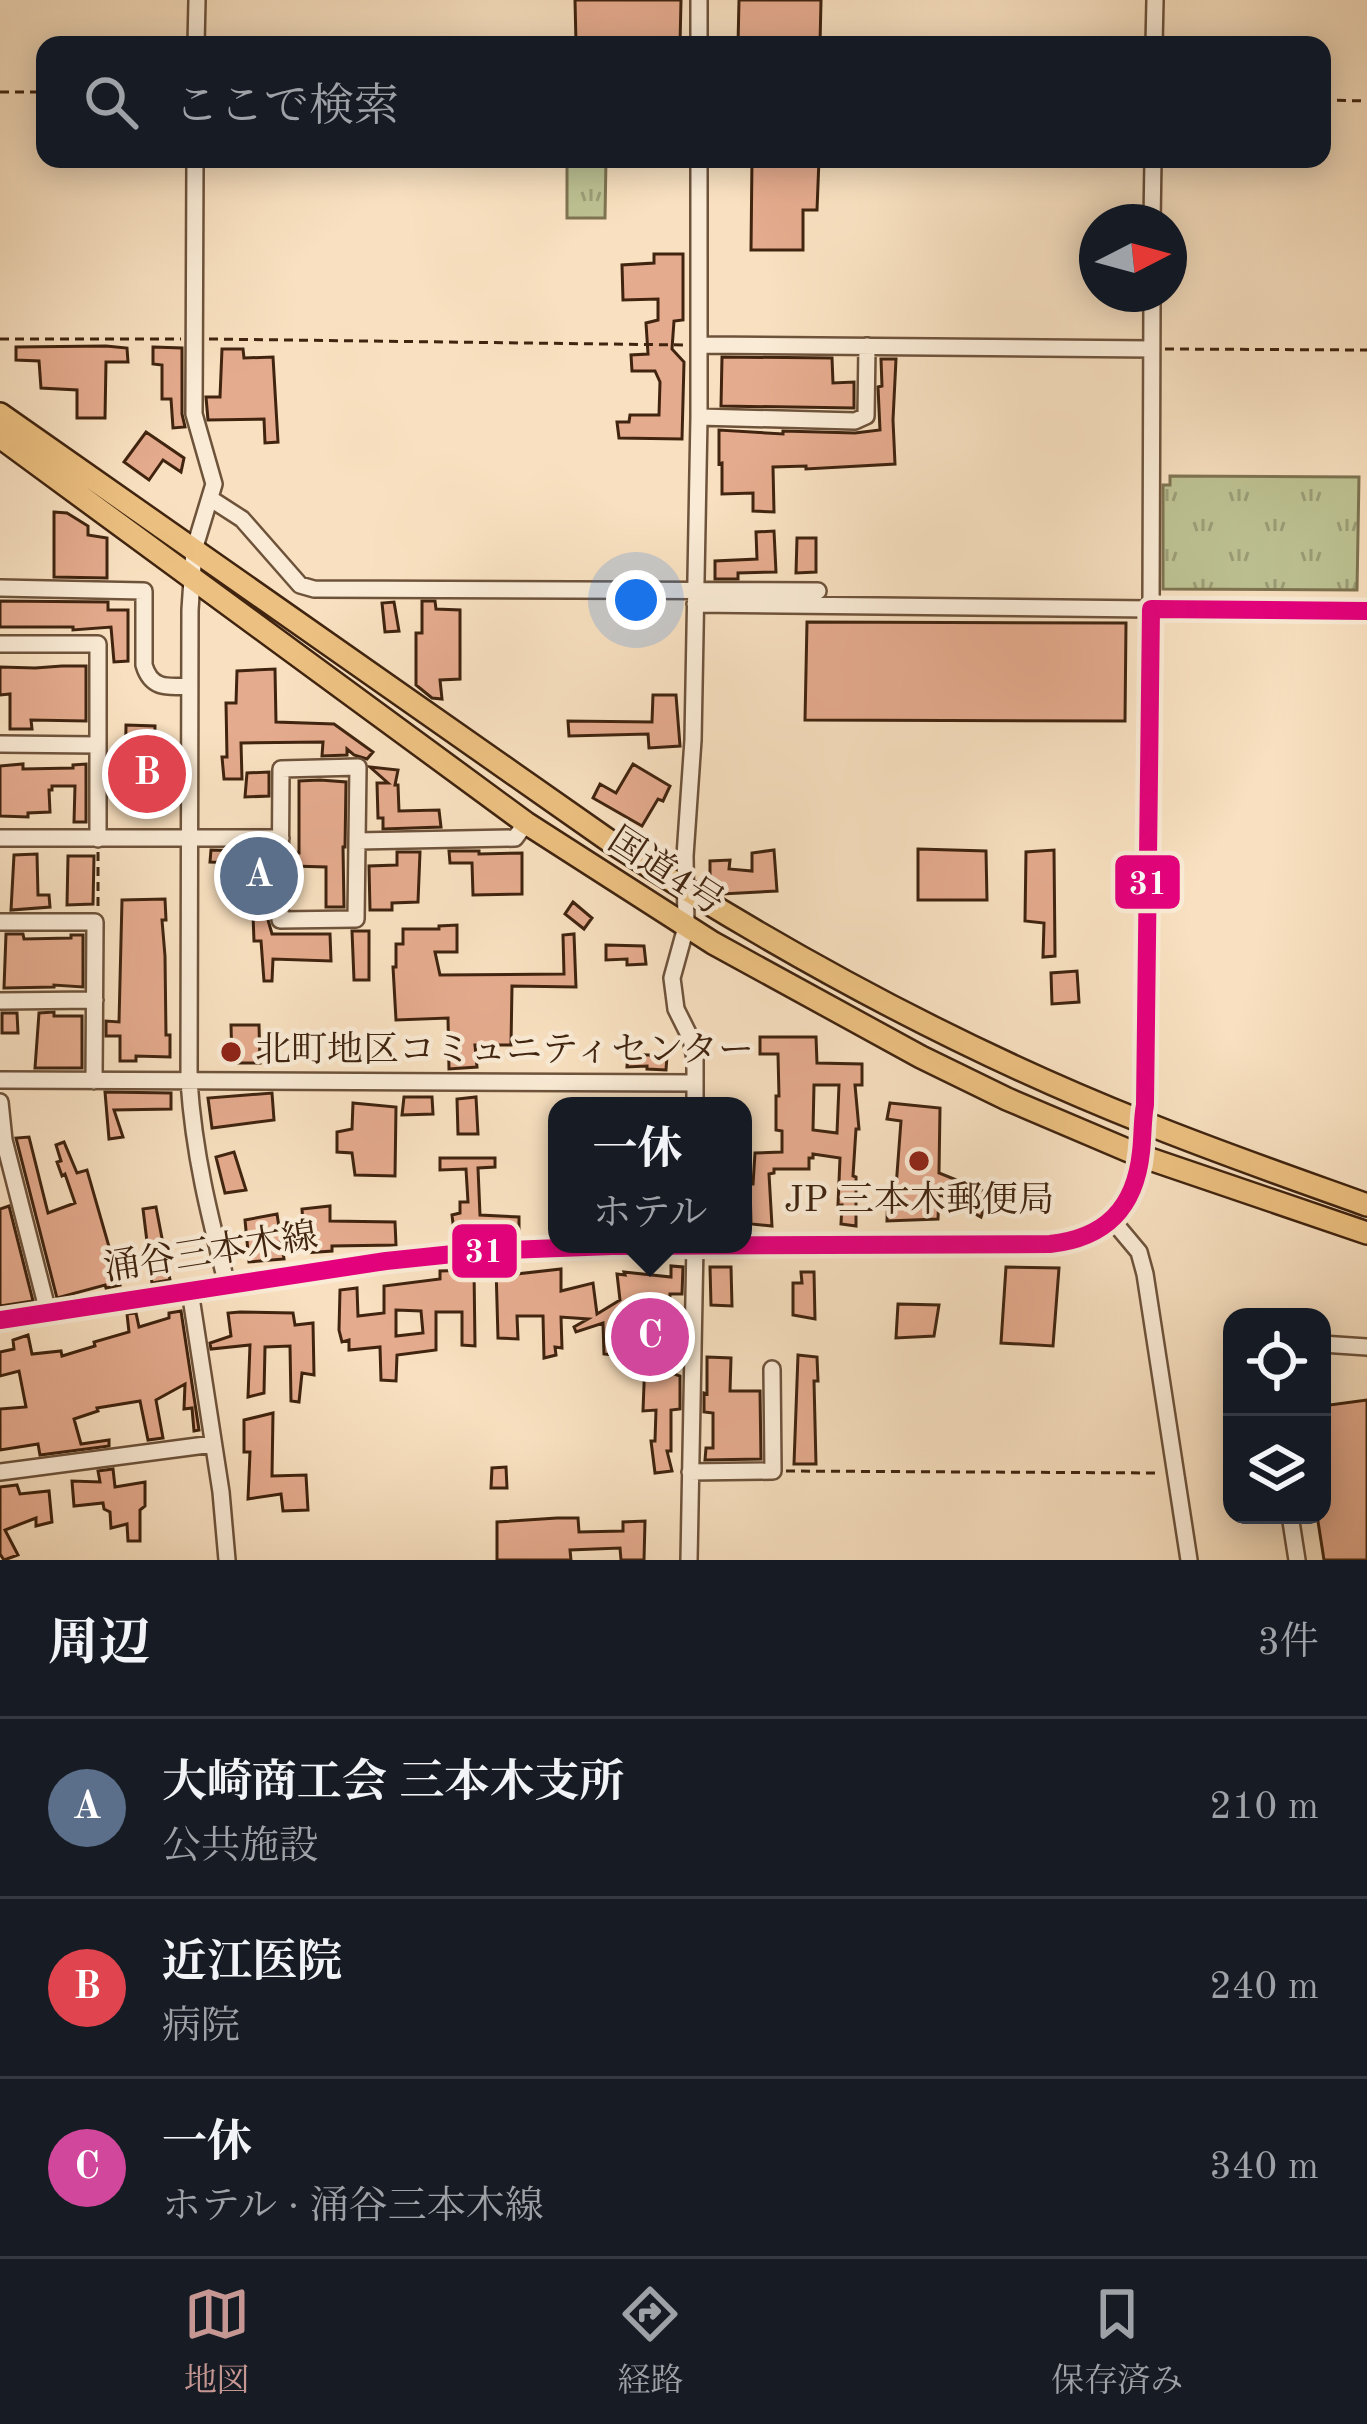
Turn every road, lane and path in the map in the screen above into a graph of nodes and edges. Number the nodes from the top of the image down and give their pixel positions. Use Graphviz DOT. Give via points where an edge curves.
graph roads {
  1 [pos="197,0"];
  2 [pos="700,0"];
  3 [pos="1155,0"];
  4 [pos="196,36"];
  5 [pos="699,36"];
  6 [pos="1154,36"];
  7 [pos="0,92"];
  8 [pos="36,92"];
  9 [pos="1331,100"];
  10 [pos="1367,100"];
  11 [pos="195,168"];
  12 [pos="699,168"];
  13 [pos="1153,168"];
  14 [pos="1152,204"];
  15 [pos="1152,312"];
  16 [pos="0,339"];
  17 [pos="194,339"];
  18 [pos="699,345"];
  19 [pos="867,346"];
  20 [pos="1152,349"];
  21 [pos="1367,350"];
  22 [pos="0,414"];
  23 [pos="699,417"];
  24 [pos="0,437"];
  25 [pos="211,499"];
  26 [pos="194,550"];
  27 [pos="191,578"];
  28 [pos="0,588"];
  29 [pos="818,591"];
  30 [pos="695,597"];
  31 [pos="1151,609"];
  32 [pos="1367,611"];
  33 [pos="0,644"];
  34 [pos="188,686"];
  35 [pos="0,744"];
  36 [pos="97,745"];
  37 [pos="526,823"];
  38 [pos="0,838"];
  39 [pos="98,838"];
  40 [pos="188,838"];
  41 [pos="280,838"];
  42 [pos="357,841"];
  43 [pos="685,890"];
  44 [pos="0,922"];
  45 [pos="95,922"];
  46 [pos="686,927"];
  47 [pos="94,1000"];
  48 [pos="0,1001"];
  49 [pos="0,1080"];
  50 [pos="94,1081"];
  51 [pos="189,1082"];
  52 [pos="695,1083"];
  53 [pos="695,1097"];
  54 [pos="0,1102"];
  55 [pos="1142,1122"];
  56 [pos="1141,1156"];
  57 [pos="1367,1205"];
  58 [pos="1114,1221"];
  59 [pos="1367,1234"];
  60 [pos="752,1245"];
  61 [pos="548,1249"];
  62 [pos="695,1253"];
  63 [pos="227,1285"];
  64 [pos="190,1291"];
  65 [pos="48,1312"];
  66 [pos="0,1320"];
  67 [pos="1331,1345"];
  68 [pos="1367,1347"];
  69 [pos="772,1370"];
  70 [pos="213,1444"];
  71 [pos="773,1471"];
  72 [pos="0,1472"];
  73 [pos="691,1472"];
  74 [pos="1175,1473"];
  75 [pos="1291,1524"];
  76 [pos="227,1560"];
  77 [pos="689,1560"];
  78 [pos="1189,1560"];
  79 [pos="1297,1560"];
  1 -- 4 [label="street"];
  2 -- 5 [label="street"];
  3 -- 6 [label="street"];
  7 -- 8 [label="path"];
  9 -- 10 [label="path"];
  11 -- 17 [label="street"];
  12 -- 18 [label="street"];
  13 -- 14 [label="street"];
  15 -- 20 [label="street"];
  16 -- 17 [label="path"];
  17 -- 18 [label="path"];
  17 -- 25 [label="street" via="194,414"];
  18 -- 19 [label="street"];
  18 -- 23 [label="street"];
  19 -- 20 [label="street"];
  19 -- 23 [label="street" via="866,416 855,422"];
  20 -- 21 [label="path"];
  20 -- 31 [label="street"];
  22 -- 26 [label="highway, 国道4号"];
  23 -- 30 [label="street"];
  24 -- 27 [label="highway, 国道4号"];
  25 -- 26 [label="street"];
  25 -- 30 [label="street" via="314,590"];
  26 -- 27 [label="street"];
  26 -- 43 [label="highway, 国道4号"];
  27 -- 34 [label="street"];
  27 -- 37 [label="highway, 国道4号"];
  28 -- 34 [label="street" via="144,591 146,674 164,687"];
  29 -- 30 [label="street"];
  30 -- 31 [label="street"];
  30 -- 43 [label="street"];
  31 -- 32 [label="street"];
  31 -- 55 [label="street"];
  33 -- 36 [label="street" via="98,644"];
  34 -- 40 [label="street"];
  35 -- 36 [label="street"];
  36 -- 39 [label="street"];
  37 -- 42 [label="street" via="515,838"];
  37 -- 46 [label="highway, 国道4号"];
  38 -- 39 [label="street"];
  39 -- 40 [label="street"];
  39 -- 45 [label="path"];
  40 -- 41 [label="street"];
  40 -- 51 [label="street"];
  41 -- 42 [label="street" via="280,769 358,767"];
  41 -- 42 [label="street" via="280,920 356,920"];
  43 -- 46 [label="street"];
  43 -- 55 [label="highway, 国道4号" via="905,1012"];
  44 -- 45 [label="street"];
  45 -- 47 [label="street"];
  46 -- 52 [label="street" via="672,978 692,1039"];
  46 -- 56 [label="highway, 国道4号" via="921,1057"];
  47 -- 48 [label="street"];
  47 -- 50 [label="street"];
  49 -- 50 [label="street"];
  50 -- 51 [label="street"];
  51 -- 52 [label="street"];
  51 -- 63 [label="street" via="201,1186"];
  52 -- 53 [label="street"];
  54 -- 65 [label="street"];
  55 -- 56 [label="main road"];
  55 -- 57 [label="highway, 国道4号"];
  56 -- 58 [label="main road"];
  56 -- 59 [label="highway, 国道4号"];
  58 -- 60 [label="main road, 涌谷三本木線" via="1084,1239 1050,1244"];
  58 -- 74 [label="street" via="1139,1252"];
  61 -- 63 [label="main road, 涌谷三本木線" via="386,1261"];
  62 -- 73 [label="street"];
  63 -- 64 [label="main road, 涌谷三本木線"];
  64 -- 65 [label="main road, 涌谷三本木線"];
  64 -- 70 [label="street"];
  65 -- 66 [label="main road, 涌谷三本木線"];
  67 -- 68 [label="street"];
  69 -- 71 [label="street"];
  70 -- 72 [label="street"];
  70 -- 76 [label="street"];
  71 -- 73 [label="street"];
  71 -- 74 [label="path"];
  73 -- 77 [label="street"];
  74 -- 78 [label="street"];
  75 -- 79 [label="street"];
}
